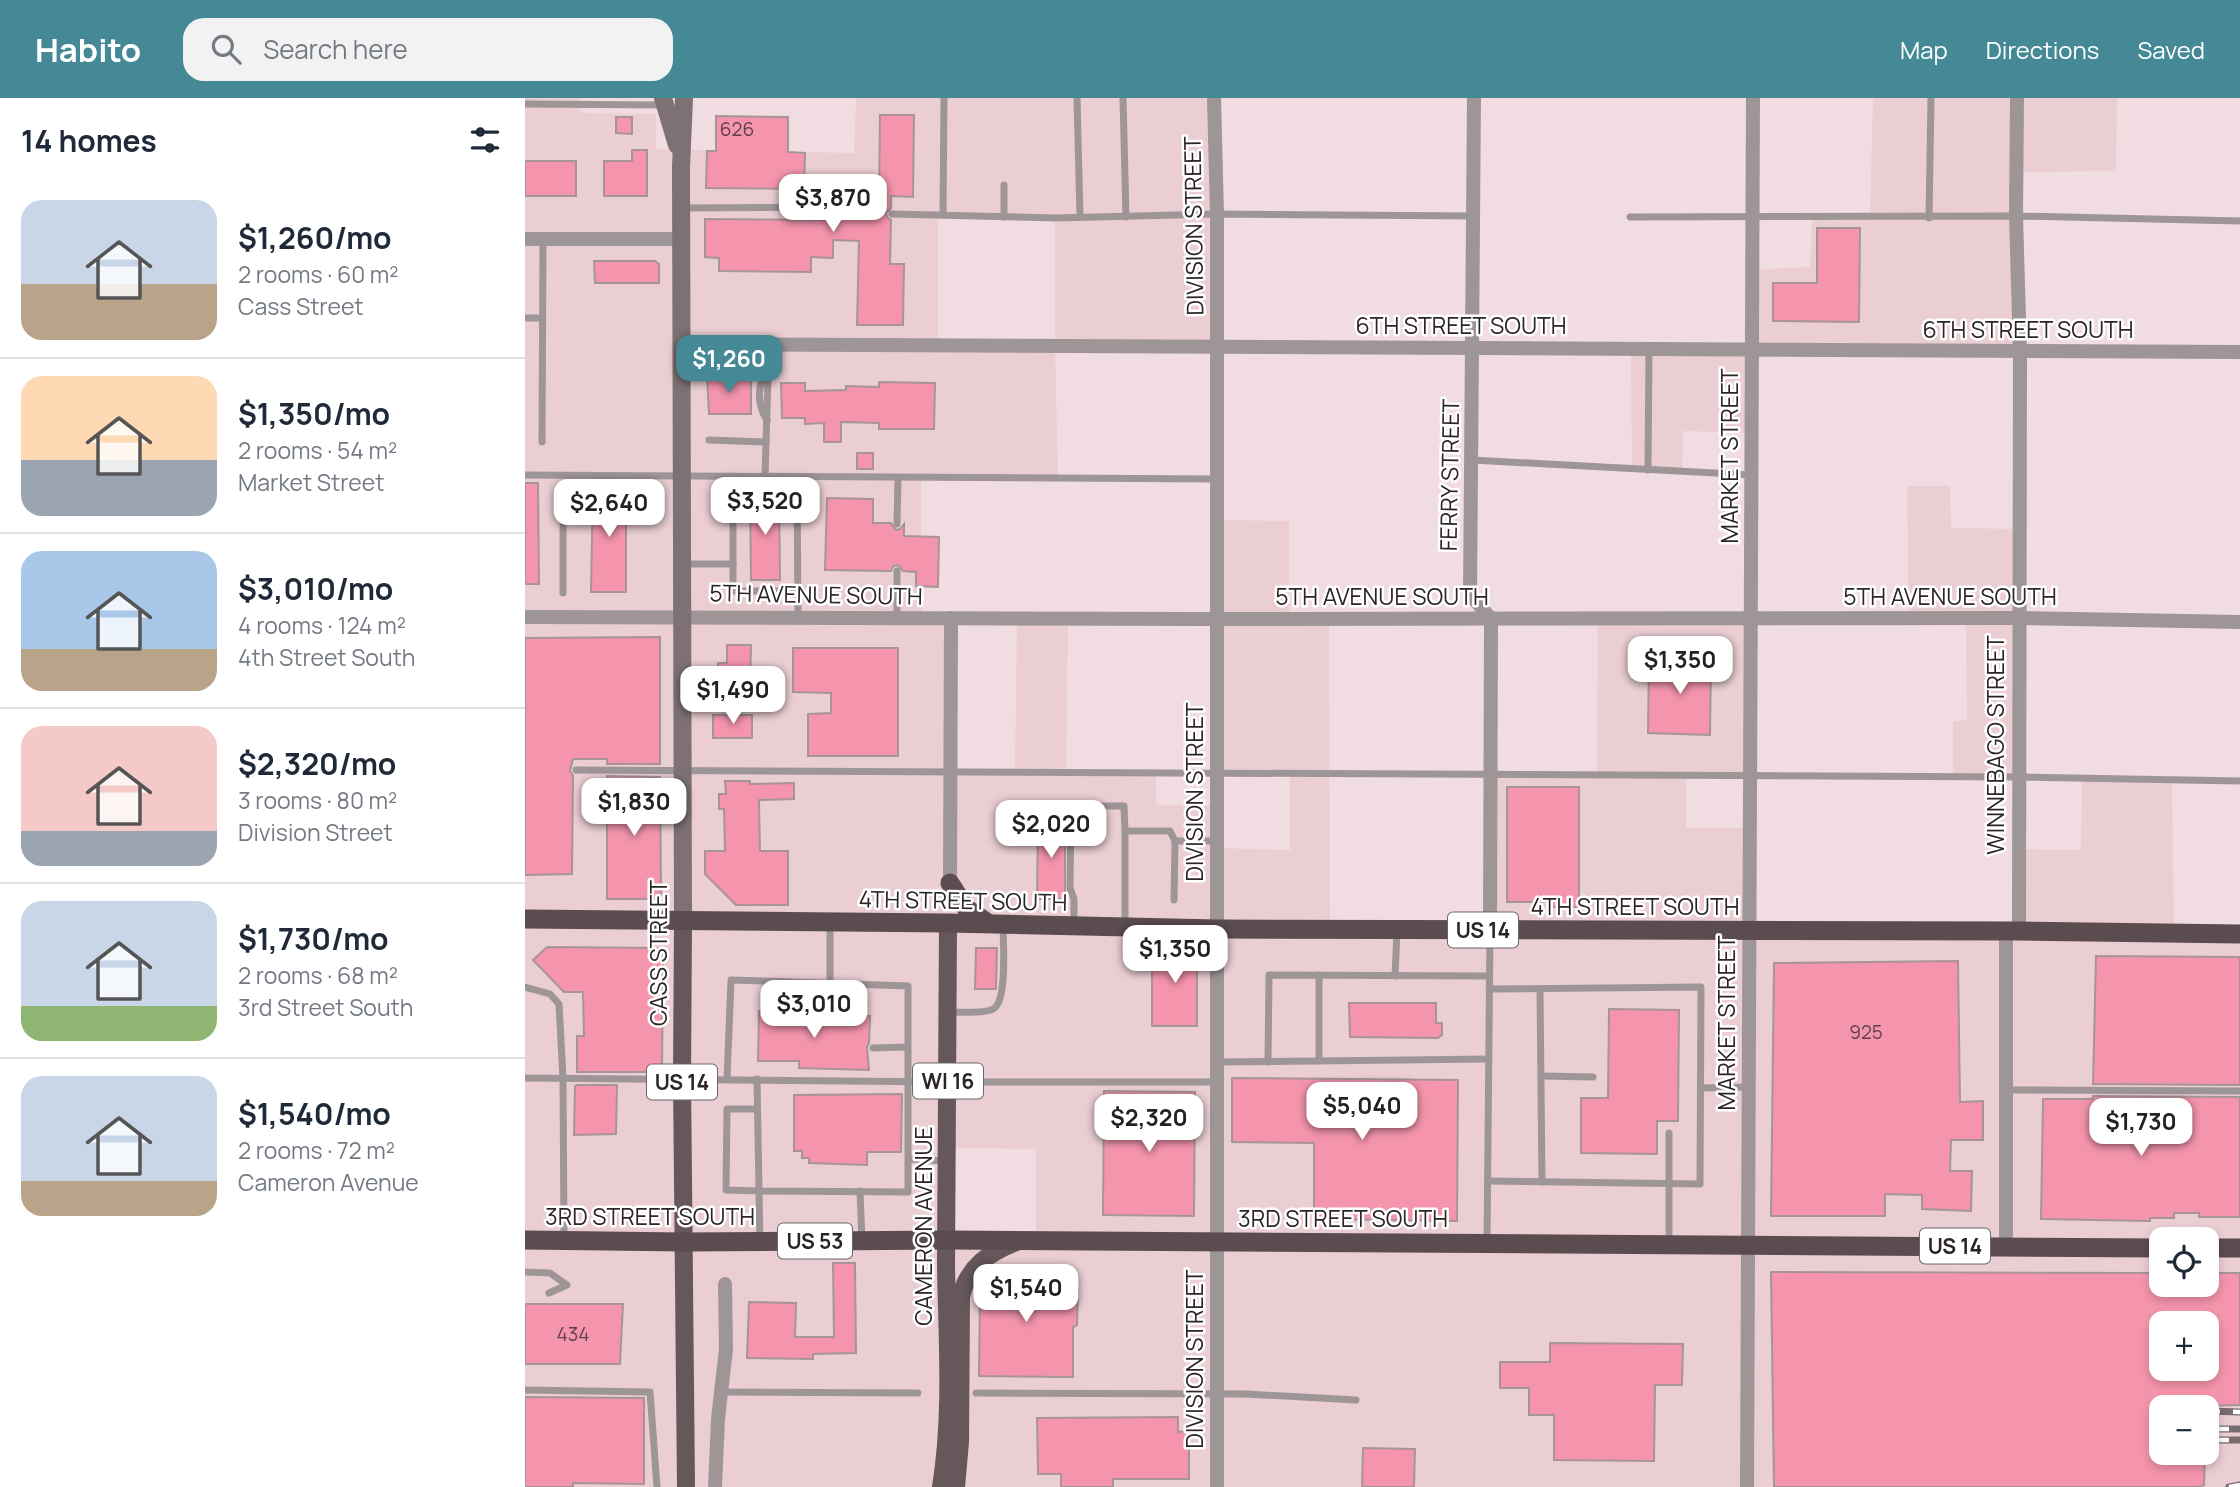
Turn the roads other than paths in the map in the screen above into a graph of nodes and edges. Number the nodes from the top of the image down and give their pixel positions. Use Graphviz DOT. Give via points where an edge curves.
graph roads {
  1 [pos="684,98"];
  2 [pos="944,98"];
  3 [pos="1077,98"];
  4 [pos="1122,98"];
  5 [pos="1215,98"];
  6 [pos="1474,98"];
  7 [pos="1753,98"];
  8 [pos="1931,98"];
  9 [pos="2017,98"];
  10 [pos="664,102"];
  11 [pos="525,104"];
  12 [pos="681,167"];
  13 [pos="1004,186"];
  14 [pos="822,207"];
  15 [pos="681,208"];
  16 [pos="892,214"];
  17 [pos="1217,214"];
  18 [pos="943,215"];
  19 [pos="1126,216"];
  20 [pos="1474,216"];
  21 [pos="2016,216"];
  22 [pos="1004,217"];
  23 [pos="1080,218"];
  24 [pos="1630,218"];
  25 [pos="1752,218"];
  26 [pos="1929,218"];
  27 [pos="2240,221"];
  28 [pos="525,239"];
  29 [pos="543,239"];
  30 [pos="681,239"];
  31 [pos="525,318"];
  32 [pos="542,318"];
  33 [pos="682,344"];
  34 [pos="769,345"];
  35 [pos="1217,347"];
  36 [pos="1473,348"];
  37 [pos="1649,349"];
  38 [pos="1752,349"];
  39 [pos="2019,352"];
  40 [pos="2240,352"];
  41 [pos="709,440"];
  42 [pos="542,442"];
  43 [pos="766,442"];
  44 [pos="1472,460"];
  45 [pos="1648,470"];
  46 [pos="525,475"];
  47 [pos="682,475"];
  48 [pos="1752,475"];
  49 [pos="733,476"];
  50 [pos="765,476"];
  51 [pos="797,477"];
  52 [pos="898,478"];
  53 [pos="1217,479"];
  54 [pos="563,484"];
  55 [pos="897,524"];
  56 [pos="682,564"];
  57 [pos="733,564"];
  58 [pos="897,571"];
  59 [pos="798,591"];
  60 [pos="563,593"];
  61 [pos="683,616"];
  62 [pos="798,616"];
  63 [pos="525,617"];
  64 [pos="897,617"];
  65 [pos="951,618"];
  66 [pos="2017,618"];
  67 [pos="1217,619"];
  68 [pos="1491,619"];
  69 [pos="1751,619"];
  70 [pos="2240,622"];
  71 [pos="576,770"];
  72 [pos="683,770"];
  73 [pos="950,770"];
  74 [pos="1217,772"];
  75 [pos="1491,775"];
  76 [pos="1750,777"];
  77 [pos="2018,777"];
  78 [pos="2240,780"];
  79 [pos="1125,831"];
  80 [pos="1175,841"];
  81 [pos="1217,841"];
  82 [pos="950,883"];
  83 [pos="1174,900"];
  84 [pos="525,919"];
  85 [pos="683,922"];
  86 [pos="830,922"];
  87 [pos="949,923"];
  88 [pos="996,924"];
  89 [pos="1074,926"];
  90 [pos="1125,927"];
  91 [pos="1217,929"];
  92 [pos="1397,929"];
  93 [pos="1490,930"];
  94 [pos="1749,930"];
  95 [pos="2012,930"];
  96 [pos="2240,934"];
  97 [pos="1319,975"];
  98 [pos="1395,976"];
  99 [pos="1489,976"];
  100 [pos="830,984"];
  101 [pos="525,986"];
  102 [pos="1489,989"];
  103 [pos="1540,990"];
  104 [pos="949,1012"];
  105 [pos="907,1047"];
  106 [pos="873,1048"];
  107 [pos="1489,1059"];
  108 [pos="1319,1061"];
  109 [pos="1217,1062"];
  110 [pos="1268,1062"];
  111 [pos="1541,1076"];
  112 [pos="1593,1077"];
  113 [pos="525,1078"];
  114 [pos="563,1078"];
  115 [pos="681,1078"];
  116 [pos="727,1079"];
  117 [pos="757,1079"];
  118 [pos="907,1082"];
  119 [pos="948,1082"];
  120 [pos="1217,1082"];
  121 [pos="1749,1087"];
  122 [pos="1701,1088"];
  123 [pos="2006,1090"];
  124 [pos="2240,1091"];
  125 [pos="757,1109"];
  126 [pos="1669,1133"];
  127 [pos="909,1159"];
  128 [pos="947,1161"];
  129 [pos="1488,1181"];
  130 [pos="1542,1182"];
  131 [pos="1669,1184"];
  132 [pos="759,1191"];
  133 [pos="860,1191"];
  134 [pos="525,1240"];
  135 [pos="947,1240"];
  136 [pos="1021,1240"];
  137 [pos="564,1241"];
  138 [pos="862,1241"];
  139 [pos="1217,1241"];
  140 [pos="684,1242"];
  141 [pos="760,1242"];
  142 [pos="1487,1243"];
  143 [pos="1669,1244"];
  144 [pos="1748,1245"];
  145 [pos="2006,1246"];
  146 [pos="2149,1248"];
  147 [pos="2219,1248"];
  148 [pos="2240,1248"];
  149 [pos="525,1272"];
  150 [pos="725,1284"];
  151 [pos="549,1293"];
  152 [pos="954,1327"];
  153 [pos="525,1390"];
  154 [pos="720,1392"];
  155 [pos="918,1393"];
  156 [pos="976,1393"];
  157 [pos="1217,1394"];
  158 [pos="1356,1400"];
  159 [pos="657,1487"];
  160 [pos="686,1487"];
  161 [pos="715,1487"];
  162 [pos="941,1487"];
  163 [pos="956,1487"];
  164 [pos="1217,1487"];
  165 [pos="1747,1487"];
  1 -- 12 [label="main road, CASS STREET"];
  2 -- 18 [label="lane"];
  3 -- 23 [label="lane"];
  4 -- 19 [label="lane"];
  5 -- 17 [label="street, DIVISION STREET"];
  6 -- 20 [label="street, FERRY STREET"];
  7 -- 25 [label="street, MARKET STREET"];
  8 -- 26 [label="lane"];
  9 -- 21 [label="street, WINNEBAGO STREET"];
  10 -- 11 [label="lane"];
  10 -- 12 [label="main road, CASS STREET"];
  12 -- 15 [label="main road, CASS STREET"];
  13 -- 22 [label="lane"];
  14 -- 15 [label="lane"];
  15 -- 30 [label="main road, CASS STREET"];
  16 -- 18 [label="lane"];
  17 -- 19 [label="lane"];
  17 -- 20 [label="lane"];
  17 -- 35 [label="street, DIVISION STREET"];
  18 -- 22 [label="lane"];
  19 -- 23 [label="lane"];
  20 -- 36 [label="street, FERRY STREET"];
  21 -- 26 [label="lane"];
  21 -- 27 [label="lane"];
  21 -- 39 [label="street, WINNEBAGO STREET"];
  22 -- 23 [label="lane"];
  24 -- 25 [label="lane"];
  25 -- 26 [label="lane"];
  25 -- 38 [label="street, MARKET STREET"];
  28 -- 29 [label="street"];
  29 -- 30 [label="street"];
  29 -- 32 [label="lane"];
  30 -- 33 [label="main road, CASS STREET"];
  31 -- 32 [label="lane"];
  32 -- 42 [label="lane"];
  33 -- 34 [label="street, 6TH STREET SOUTH"];
  33 -- 47 [label="main road, CASS STREET"];
  34 -- 35 [label="street, 6TH STREET SOUTH"];
  34 -- 43 [label="lane"];
  35 -- 36 [label="street, 6TH STREET SOUTH"];
  35 -- 53 [label="street, DIVISION STREET"];
  36 -- 37 [label="street, 6TH STREET SOUTH"];
  36 -- 44 [label="street, FERRY STREET"];
  37 -- 38 [label="street, 6TH STREET SOUTH"];
  37 -- 45 [label="lane"];
  38 -- 39 [label="street, 6TH STREET SOUTH"];
  38 -- 48 [label="street, MARKET STREET"];
  39 -- 40 [label="street, 6TH STREET SOUTH"];
  39 -- 66 [label="street, WINNEBAGO STREET"];
  41 -- 43 [label="lane"];
  43 -- 50 [label="lane"];
  44 -- 45 [label="lane"];
  44 -- 68 [label="street, FERRY STREET" via="1470,594"];
  45 -- 48 [label="lane"];
  46 -- 47 [label="lane"];
  47 -- 49 [label="lane"];
  47 -- 56 [label="main road, CASS STREET"];
  48 -- 69 [label="street, MARKET STREET"];
  49 -- 50 [label="lane"];
  49 -- 57 [label="lane"];
  50 -- 51 [label="lane"];
  51 -- 52 [label="lane"];
  51 -- 59 [label="lane"];
  52 -- 53 [label="lane"];
  52 -- 55 [label="lane"];
  53 -- 67 [label="street, DIVISION STREET"];
  54 -- 60 [label="lane"];
  56 -- 57 [label="lane"];
  56 -- 61 [label="main road, CASS STREET"];
  57 -- 59 [label="lane" via="733,591"];
  58 -- 64 [label="lane"];
  59 -- 62 [label="lane"];
  61 -- 62 [label="street, 5TH AVENUE SOUTH"];
  61 -- 63 [label="street, 5TH AVENUE SOUTH"];
  61 -- 72 [label="main road, CASS STREET"];
  62 -- 64 [label="street, 5TH AVENUE SOUTH"];
  64 -- 65 [label="street, 5TH AVENUE SOUTH"];
  65 -- 67 [label="street, 5TH AVENUE SOUTH"];
  65 -- 73 [label="street"];
  66 -- 69 [label="street, 5TH AVENUE SOUTH"];
  66 -- 70 [label="street, 5TH AVENUE SOUTH"];
  66 -- 77 [label="street, WINNEBAGO STREET"];
  67 -- 68 [label="street, 5TH AVENUE SOUTH"];
  67 -- 74 [label="street, DIVISION STREET"];
  68 -- 69 [label="street, 5TH AVENUE SOUTH"];
  68 -- 75 [label="street"];
  69 -- 76 [label="street, MARKET STREET"];
  71 -- 72 [label="lane"];
  72 -- 73 [label="lane"];
  72 -- 85 [label="main road, CASS STREET"];
  73 -- 74 [label="lane"];
  73 -- 82 [label="street"];
  74 -- 75 [label="lane"];
  74 -- 81 [label="street, DIVISION STREET"];
  75 -- 76 [label="lane"];
  75 -- 93 [label="street"];
  76 -- 77 [label="lane"];
  76 -- 94 [label="street, MARKET STREET"];
  77 -- 78 [label="lane"];
  77 -- 95 [label="street, WINNEBAGO STREET"];
  79 -- 80 [label="lane" via="1170,831"];
  79 -- 89 [label="lane" via="1124,806 1071,806"];
  79 -- 90 [label="lane"];
  80 -- 81 [label="lane"];
  80 -- 83 [label="lane"];
  81 -- 91 [label="street, DIVISION STREET"];
  82 -- 88 [label="highway" via="966,908"];
  84 -- 85 [label="highway, 4TH STREET SOUTH"];
  85 -- 86 [label="highway, 4TH STREET SOUTH / US 14"];
  85 -- 115 [label="main road, CASS STREET / US 14"];
  86 -- 87 [label="highway, 4TH STREET SOUTH / US 14"];
  86 -- 100 [label="lane"];
  87 -- 88 [label="highway, 4TH STREET SOUTH / US 14"];
  87 -- 104 [label="main road, CAMERON AVENUE / WI 16"];
  88 -- 89 [label="highway, 4TH STREET SOUTH / US 14"];
  88 -- 104 [label="lane" via="1002,992 997,1005 990,1010"];
  89 -- 90 [label="highway, 4TH STREET SOUTH / US 14"];
  90 -- 91 [label="highway, 4TH STREET SOUTH / US 14"];
  91 -- 92 [label="highway, 4TH STREET SOUTH / US 14"];
  91 -- 109 [label="street, DIVISION STREET"];
  92 -- 93 [label="highway, 4TH STREET SOUTH / US 14"];
  92 -- 98 [label="lane"];
  93 -- 94 [label="highway, 4TH STREET SOUTH / US 14"];
  93 -- 99 [label="lane"];
  94 -- 95 [label="highway, 4TH STREET SOUTH / US 14"];
  94 -- 121 [label="street, MARKET STREET"];
  95 -- 96 [label="highway, 4TH STREET SOUTH / US 14"];
  95 -- 123 [label="street, WINNEBAGO STREET"];
  97 -- 98 [label="lane"];
  97 -- 108 [label="lane"];
  97 -- 110 [label="lane" via="1269,975"];
  98 -- 99 [label="lane"];
  99 -- 102 [label="lane"];
  100 -- 105 [label="lane" via="908,986"];
  100 -- 116 [label="lane" via="731,981"];
  101 -- 114 [label="lane" via="550,994 559,1004"];
  102 -- 103 [label="lane"];
  102 -- 107 [label="lane"];
  103 -- 111 [label="lane"];
  103 -- 122 [label="lane" via="1701,986"];
  104 -- 119 [label="main road, CAMERON AVENUE / WI 16"];
  105 -- 106 [label="lane"];
  105 -- 118 [label="lane"];
  107 -- 108 [label="lane"];
  107 -- 129 [label="lane"];
  108 -- 110 [label="lane"];
  109 -- 110 [label="lane"];
  109 -- 120 [label="street, DIVISION STREET"];
  111 -- 112 [label="lane"];
  111 -- 130 [label="lane"];
  113 -- 114 [label="lane"];
  114 -- 115 [label="lane"];
  114 -- 137 [label="lane"];
  115 -- 116 [label="lane"];
  115 -- 140 [label="main road, CASS STREET / US 14"];
  116 -- 117 [label="lane"];
  117 -- 118 [label="lane"];
  117 -- 125 [label="lane"];
  118 -- 119 [label="lane"];
  118 -- 127 [label="lane"];
  119 -- 120 [label="lane"];
  119 -- 128 [label="main road, CAMERON AVENUE / WI 16"];
  120 -- 139 [label="street, DIVISION STREET"];
  121 -- 122 [label="lane"];
  121 -- 144 [label="street, MARKET STREET"];
  122 -- 131 [label="lane" via="1700,1184"];
  123 -- 124 [label="lane"];
  123 -- 145 [label="street, WINNEBAGO STREET"];
  125 -- 132 [label="lane"];
  125 -- 132 [label="lane" via="727,1108 726,1190"];
  126 -- 131 [label="lane"];
  127 -- 128 [label="lane"];
  127 -- 133 [label="lane" via="908,1192"];
  128 -- 135 [label="main road, CAMERON AVENUE / WI 16"];
  129 -- 130 [label="lane"];
  129 -- 142 [label="lane"];
  130 -- 131 [label="lane"];
  131 -- 143 [label="lane"];
  132 -- 133 [label="lane"];
  132 -- 141 [label="lane"];
  133 -- 138 [label="lane"];
  134 -- 137 [label="highway, 3RD STREET SOUTH / US 53"];
  135 -- 136 [label="highway, 3RD STREET SOUTH / US 14"];
  135 -- 138 [label="highway, 3RD STREET SOUTH / US 53"];
  135 -- 152 [label="main road, CAMERON AVENUE"];
  136 -- 139 [label="highway, 3RD STREET SOUTH / US 14"];
  136 -- 152 [label="main road" via="989,1255 967,1278"];
  137 -- 140 [label="highway, 3RD STREET SOUTH / US 53"];
  138 -- 141 [label="highway, 3RD STREET SOUTH / US 53"];
  139 -- 142 [label="highway, 3RD STREET SOUTH / US 14"];
  139 -- 157 [label="street, DIVISION STREET"];
  140 -- 141 [label="highway, 3RD STREET SOUTH / US 53"];
  140 -- 160 [label="main road, CASS STREET / US 14"];
  142 -- 143 [label="highway, 3RD STREET SOUTH / US 14"];
  143 -- 144 [label="highway, 3RD STREET SOUTH / US 14"];
  144 -- 145 [label="highway, 3RD STREET SOUTH / US 14"];
  144 -- 165 [label="street, MARKET STREET"];
  145 -- 146 [label="highway, 3RD STREET SOUTH / US 14"];
  147 -- 148 [label="highway"];
  149 -- 151 [label="lane" via="550,1273 567,1285"];
  150 -- 154 [label="street" via="726,1349"];
  152 -- 162 [label="main road, CAMERON AVENUE"];
  152 -- 163 [label="main road" via="960,1442"];
  153 -- 159 [label="lane" via="650,1392"];
  154 -- 155 [label="lane"];
  154 -- 161 [label="street"];
  156 -- 157 [label="lane"];
  157 -- 158 [label="lane"];
  157 -- 164 [label="street, DIVISION STREET"];
}
